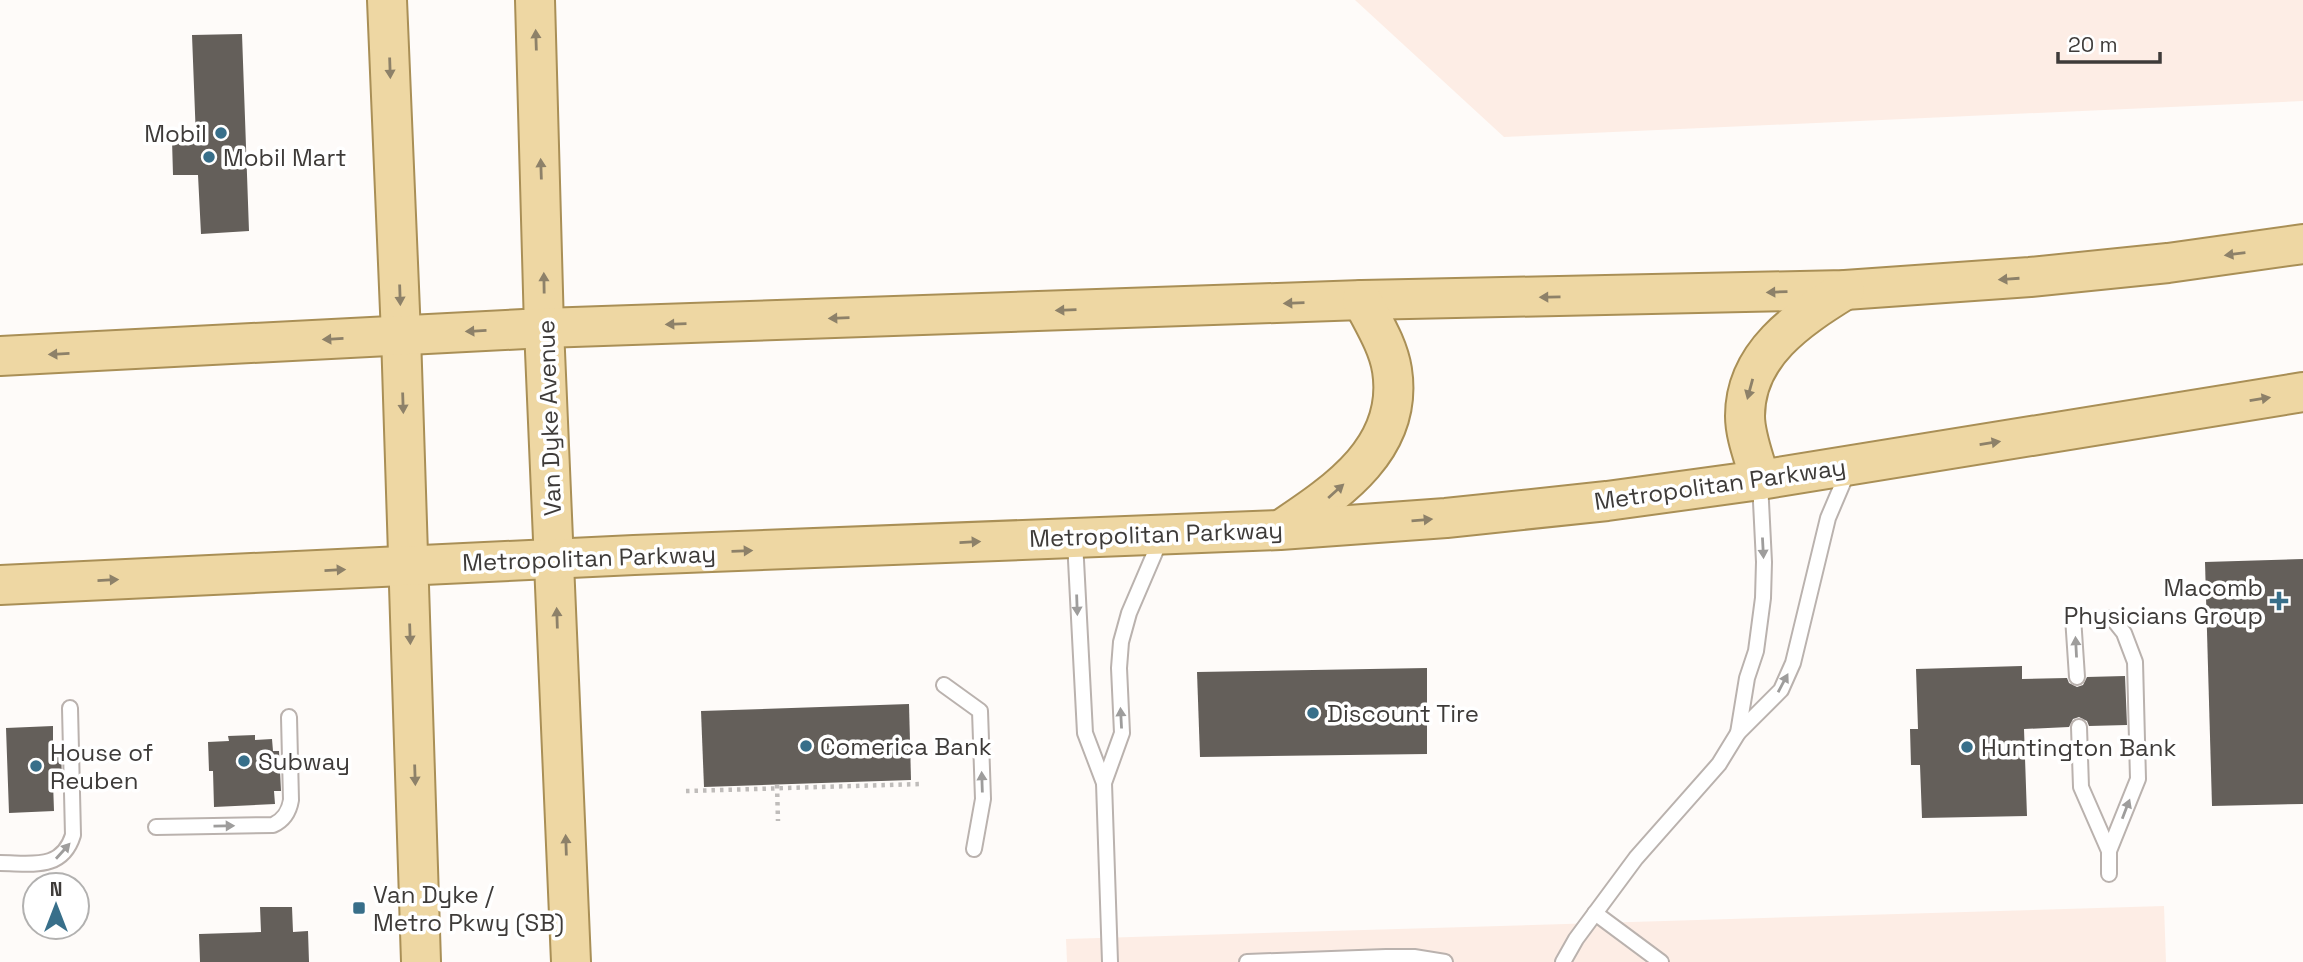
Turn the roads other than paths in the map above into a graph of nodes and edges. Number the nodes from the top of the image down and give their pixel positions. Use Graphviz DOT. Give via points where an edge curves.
graph roads {
  1 [pos="387,0"];
  2 [pos="535,0"];
  3 [pos="2303,244"];
  4 [pos="1845,290"];
  5 [pos="1362,300"];
  6 [pos="544,328"];
  7 [pos="401,335"];
  8 [pos="0,356"];
  9 [pos="2303,392"];
  10 [pos="1850,466"];
  11 [pos="1760,480"];
  12 [pos="1280,530"];
  13 [pos="1163,534"];
  14 [pos="1074,537"];
  15 [pos="555,560"];
  16 [pos="407,566"];
  17 [pos="0,585"];
  18 [pos="2073,617"];
  19 [pos="2112,618"];
  20 [pos="2077,677"];
  21 [pos="944,685"];
  22 [pos="70,708"];
  23 [pos="289,717"];
  24 [pos="2079,727"];
  25 [pos="1738,733"];
  26 [pos="1104,783"];
  27 [pos="156,827"];
  28 [pos="974,849"];
  29 [pos="2109,851"];
  30 [pos="0,863"];
  31 [pos="2109,874"];
  32 [pos="1595,913"];
  33 [pos="1319,961"];
  34 [pos="421,962"];
  35 [pos="571,962"];
  36 [pos="1110,962"];
  37 [pos="1247,962"];
  38 [pos="1445,962"];
  39 [pos="1563,962"];
  40 [pos="1661,962"];
  1 -- 7 [label="main road, one-way"];
  6 -- 2 [label="main road, Van Dyke Avenue, one-way"];
  3 -- 4 [label="main road, one-way" via="2030,277"];
  4 -- 5 [label="main road, one-way"];
  4 -- 11 [label="main road, one-way" via="1780,336 1759,362 1747,390 1745,418"];
  5 -- 6 [label="main road, one-way"];
  12 -- 5 [label="main road, one-way" via="1334,494 1365,462 1386,429 1394,398 1392,368 1384,341"];
  6 -- 7 [label="main road, one-way"];
  6 -- 15 [label="main road, Van Dyke Avenue"];
  7 -- 8 [label="main road, one-way"];
  7 -- 16 [label="main road, one-way"];
  10 -- 9 [label="main road, Metropolitan Parkway, one-way"];
  10 -- 11 [label="main road, Metropolitan Parkway"];
  25 -- 10 [label="lane, one-way" via="1781,690 1793,663 1828,518"];
  12 -- 11 [label="main road, Metropolitan Parkway, one-way" via="1473,515"];
  11 -- 25 [label="lane, one-way" via="1763,598"];
  12 -- 13 [label="main road, Metropolitan Parkway"];
  13 -- 14 [label="main road, Metropolitan Parkway"];
  26 -- 13 [label="lane, one-way" via="1122,733 1121,642"];
  15 -- 14 [label="main road, Metropolitan Parkway, one-way"];
  14 -- 26 [label="lane, one-way" via="1084,733"];
  15 -- 16 [label="main road, Metropolitan Parkway"];
  35 -- 15 [label="main road, Van Dyke Avenue, one-way"];
  17 -- 16 [label="main road, Metropolitan Parkway, one-way"];
  16 -- 34 [label="main road, one-way"];
  20 -- 18 [label="lane, one-way"];
  29 -- 19 [label="lane, one-way" via="2138,779 2135,662 2124,633"];
  28 -- 21 [label="lane, one-way" via="983,799 980,711"];
  30 -- 22 [label="lane, one-way" via="53,861 70,847 74,835"];
  27 -- 23 [label="lane, one-way" via="273,825 281,821 291,800"];
  24 -- 29 [label="lane" via="2081,787"];
  25 -- 32 [label="lane" via="1719,764 1636,858"];
  26 -- 36 [label="lane"];
  29 -- 31 [label="lane"];
  32 -- 39 [label="lane"];
  32 -- 40 [label="lane"];
  33 -- 37 [label="lane"];
  33 -- 38 [label="lane" via="1414,957"];
}
